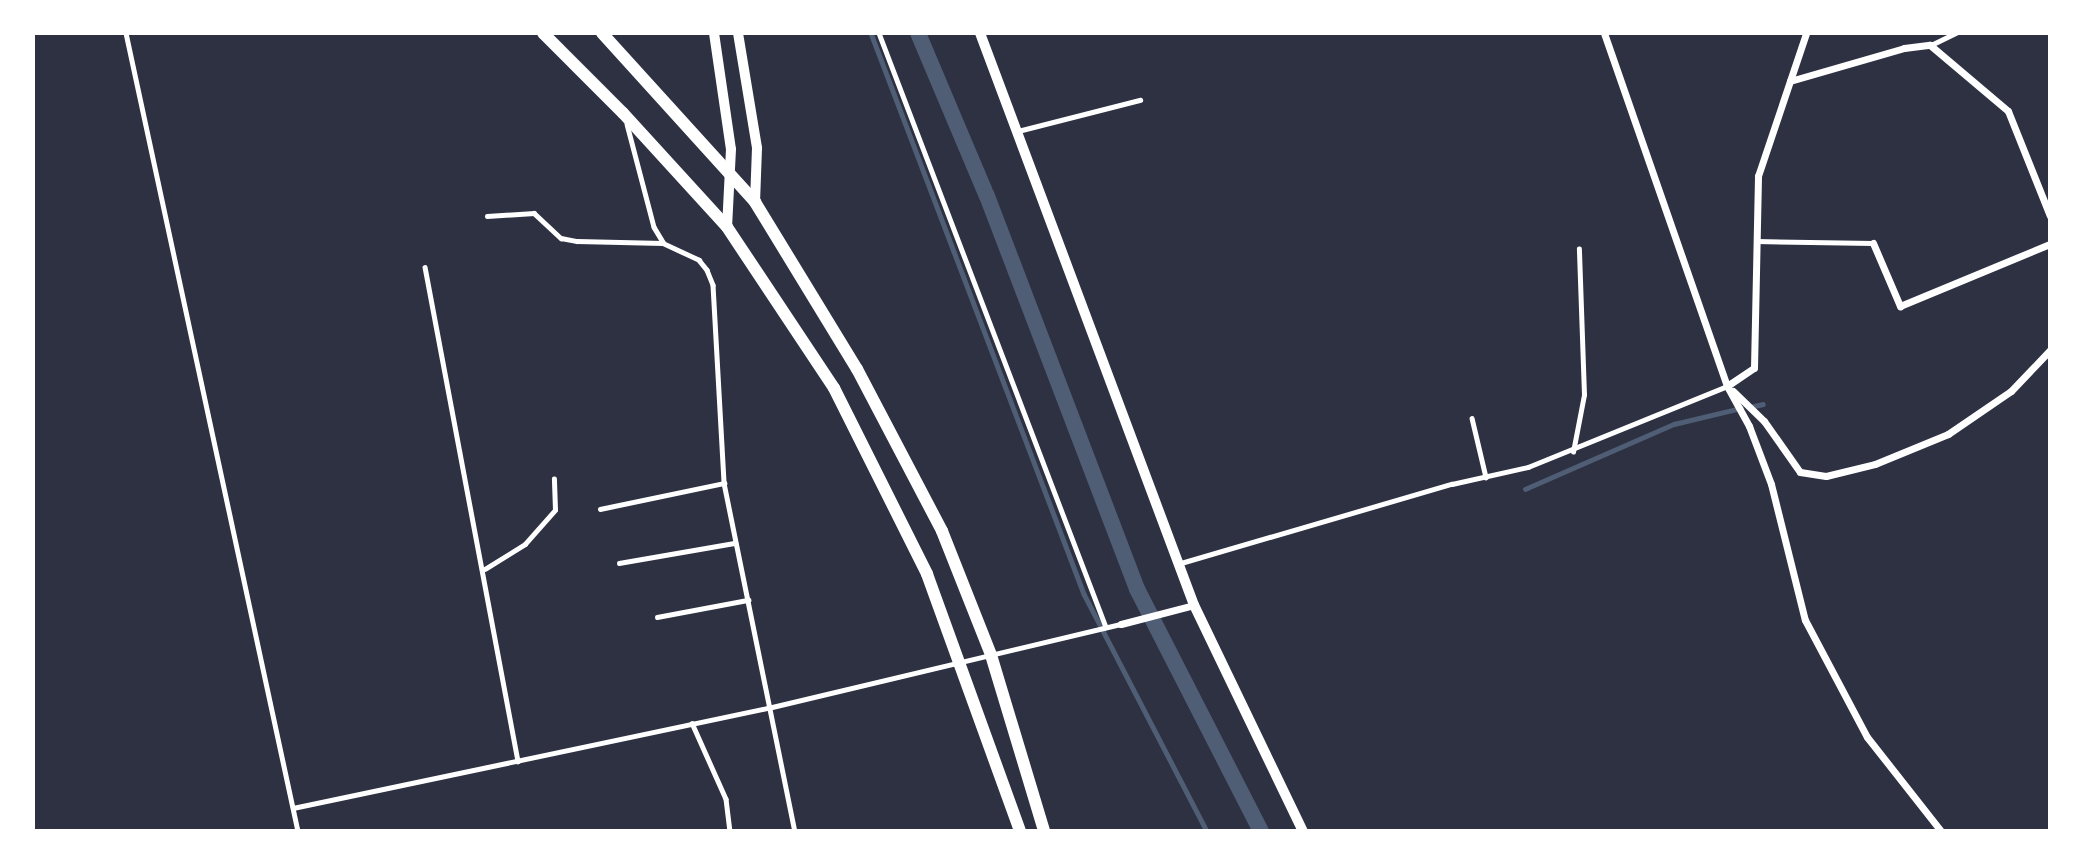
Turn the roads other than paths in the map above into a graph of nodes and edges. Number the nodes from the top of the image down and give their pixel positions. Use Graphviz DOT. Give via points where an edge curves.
graph roads {
  1 [pos="126,33"];
  2 [pos="543,33"];
  3 [pos="602,33"];
  4 [pos="714,33"];
  5 [pos="738,33"];
  6 [pos="879,33"];
  7 [pos="980,33"];
  8 [pos="1604,33"];
  9 [pos="1806,33"];
  10 [pos="1956,33"];
  11 [pos="1930,45"];
  12 [pos="1790,81"];
  13 [pos="1140,100"];
  14 [pos="623,113"];
  15 [pos="1017,131"];
  16 [pos="729,172"];
  17 [pos="755,202"];
  18 [pos="487,216"];
  19 [pos="2050,216"];
  20 [pos="727,227"];
  21 [pos="1755,241"];
  22 [pos="663,243"];
  23 [pos="1873,243"];
  24 [pos="2050,244"];
  25 [pos="1579,249"];
  26 [pos="425,267"];
  27 [pos="2050,350"];
  28 [pos="1727,386"];
  29 [pos="1472,418"];
  30 [pos="1573,452"];
  31 [pos="1486,477"];
  32 [pos="554,479"];
  33 [pos="724,483"];
  34 [pos="600,509"];
  35 [pos="735,543"];
  36 [pos="619,563"];
  37 [pos="1181,563"];
  38 [pos="485,569"];
  39 [pos="748,600"];
  40 [pos="1194,605"];
  41 [pos="657,617"];
  42 [pos="1121,624"];
  43 [pos="1106,627"];
  44 [pos="992,655"];
  45 [pos="961,663"];
  46 [pos="768,708"];
  47 [pos="692,723"];
  48 [pos="518,761"];
  49 [pos="293,808"];
  50 [pos="298,831"];
  51 [pos="730,831"];
  52 [pos="795,831"];
  53 [pos="1020,831"];
  54 [pos="1044,831"];
  55 [pos="1303,831"];
  56 [pos="1941,831"];
  1 -- 49 [label="lane"];
  2 -- 14 [label="main road"];
  3 -- 16 [label="main road"];
  4 -- 16 [label="street" via="731,149"];
  5 -- 17 [label="street" via="757,148"];
  6 -- 43 [label="lane"];
  7 -- 15 [label="street"];
  8 -- 28 [label="street"];
  9 -- 12 [label="street"];
  10 -- 11 [label="lane"];
  11 -- 12 [label="street" via="1904,48"];
  11 -- 19 [label="street" via="2008,111"];
  12 -- 21 [label="street" via="1758,176"];
  13 -- 15 [label="lane"];
  14 -- 20 [label="main road"];
  14 -- 22 [label="lane" via="654,226"];
  15 -- 37 [label="street"];
  16 -- 17 [label="main road"];
  16 -- 20 [label="street"];
  17 -- 44 [label="main road" via="787,248 911,471 942,531"];
  18 -- 22 [label="lane" via="534,213 561,238 577,241"];
  20 -- 45 [label="main road" via="834,388 927,574"];
  21 -- 23 [label="lane"];
  21 -- 28 [label="street" via="1758,344 1754,368"];
  22 -- 33 [label="lane" via="699,260 713,285"];
  23 -- 24 [label="street" via="1900,306"];
  25 -- 30 [label="lane" via="1584,395"];
  26 -- 38 [label="lane"];
  27 -- 28 [label="street" via="2011,391 1948,434 1875,464 1826,476 1800,472 1764,421"];
  28 -- 30 [label="lane" via="1646,416"];
  28 -- 56 [label="street" via="1749,426 1771,484 1805,620 1867,737"];
  29 -- 31 [label="lane"];
  30 -- 31 [label="lane"];
  31 -- 37 [label="lane"];
  32 -- 38 [label="lane" via="555,510 525,544"];
  33 -- 34 [label="lane"];
  33 -- 35 [label="lane"];
  35 -- 36 [label="lane"];
  35 -- 39 [label="lane"];
  37 -- 40 [label="street"];
  38 -- 48 [label="lane"];
  39 -- 41 [label="lane"];
  39 -- 46 [label="lane"];
  40 -- 42 [label="street"];
  40 -- 55 [label="street"];
  42 -- 43 [label="lane"];
  43 -- 44 [label="lane"];
  44 -- 45 [label="lane"];
  44 -- 54 [label="main road"];
  45 -- 46 [label="lane"];
  45 -- 53 [label="main road"];
  46 -- 47 [label="lane"];
  46 -- 52 [label="lane"];
  47 -- 48 [label="lane"];
  47 -- 51 [label="lane" via="726,799"];
  48 -- 49 [label="lane"];
  49 -- 50 [label="lane"];
}
